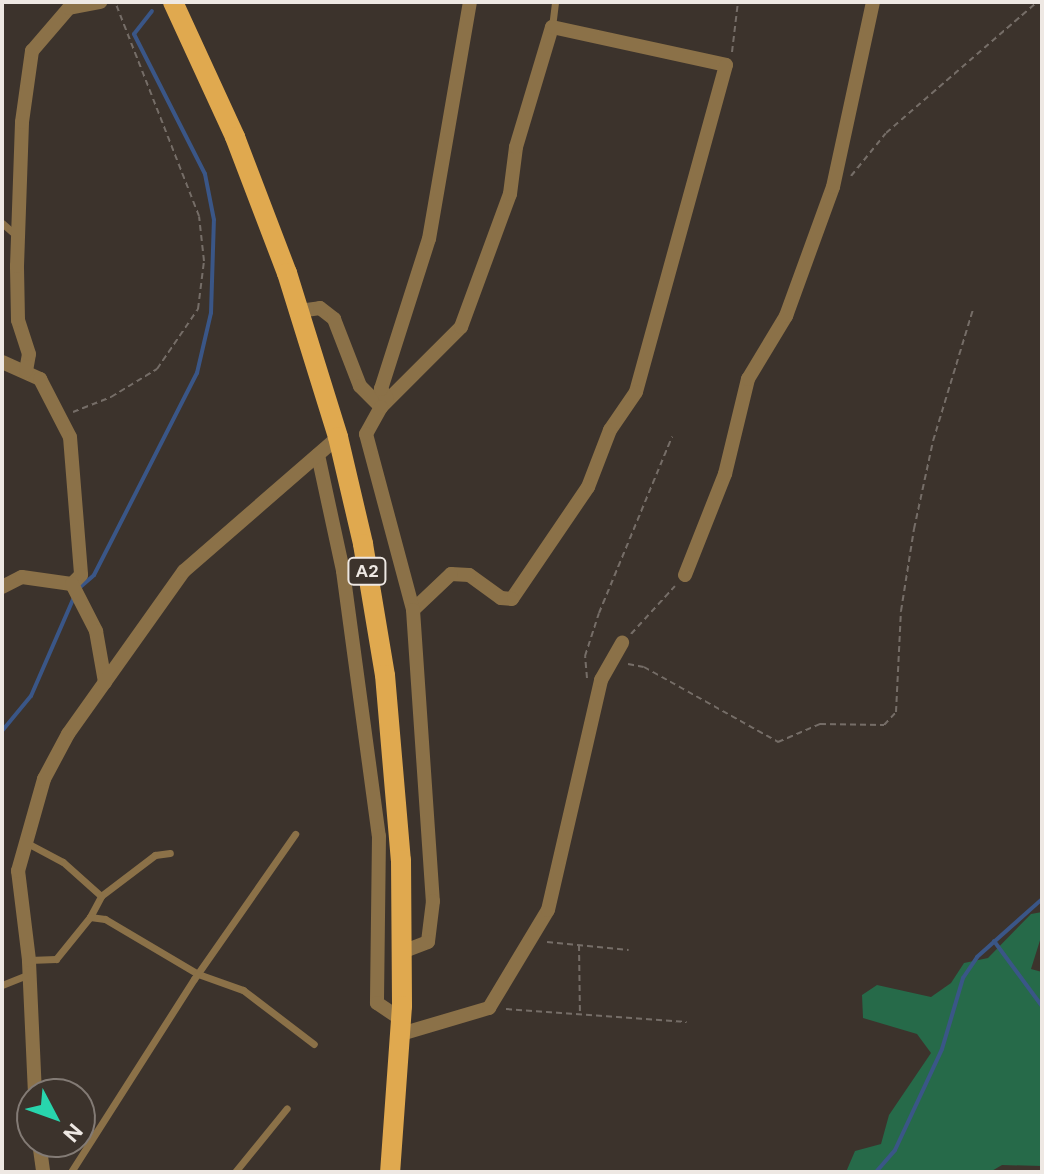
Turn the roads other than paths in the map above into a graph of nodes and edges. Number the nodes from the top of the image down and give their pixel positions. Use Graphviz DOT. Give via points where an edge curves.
graph roads {
  1 [pos="100,2"];
  2 [pos="173,2"];
  3 [pos="470,2"];
  4 [pos="555,2"];
  5 [pos="873,2"];
  6 [pos="552,27"];
  7 [pos="2,223"];
  8 [pos="20,238"];
  9 [pos="299,311"];
  10 [pos="2,362"];
  11 [pos="26,371"];
  12 [pos="384,403"];
  13 [pos="338,437"];
  14 [pos="318,455"];
  15 [pos="685,575"];
  16 [pos="72,584"];
  17 [pos="2,587"];
  18 [pos="413,610"];
  19 [pos="622,643"];
  20 [pos="105,682"];
  21 [pos="295,834"];
  22 [pos="29,844"];
  23 [pos="170,853"];
  24 [pos="101,896"];
  25 [pos="90,917"];
  26 [pos="402,952"];
  27 [pos="28,968"];
  28 [pos="198,974"];
  29 [pos="2,985"];
  30 [pos="401,1027"];
  31 [pos="314,1044"];
  32 [pos="34,1078"];
  33 [pos="287,1108"];
  34 [pos="71,1172"];
  35 [pos="235,1172"];
  36 [pos="390,1172"];
  1 -- 8 [label="street" via="69,8 32,51 22,122"];
  2 -- 9 [label="main road, A2" via="235,137"];
  3 -- 12 [label="street" via="429,239 381,389"];
  4 -- 6 [label="lane"];
  5 -- 15 [label="street" via="833,187 786,316 748,379 725,474"];
  6 -- 12 [label="street" via="516,147 510,194 461,327"];
  6 -- 18 [label="street" via="726,65 636,392 610,430 588,487 512,599 501,598 469,575 451,574"];
  7 -- 8 [label="lane"];
  8 -- 11 [label="street" via="18,320 29,354"];
  9 -- 12 [label="street" via="320,308 334,319 360,386"];
  9 -- 13 [label="main road, A2"];
  10 -- 11 [label="street"];
  11 -- 16 [label="street" via="40,379 70,437 81,575"];
  12 -- 18 [label="street" via="366,434"];
  13 -- 14 [label="street"];
  13 -- 26 [label="main road, A2" via="385,675 401,860"];
  14 -- 20 [label="street" via="184,571"];
  14 -- 30 [label="street" via="343,571 379,836 377,1003"];
  16 -- 17 [label="street" via="22,577"];
  16 -- 20 [label="street" via="96,631"];
  18 -- 26 [label="street" via="433,901 428,942"];
  19 -- 30 [label="street" via="601,680 548,910 489,1008"];
  20 -- 22 [label="street" via="44,779"];
  21 -- 28 [label="lane"];
  22 -- 24 [label="lane" via="63,862"];
  22 -- 27 [label="street" via="18,871"];
  23 -- 24 [label="lane" via="155,855"];
  24 -- 25 [label="lane"];
  25 -- 27 [label="lane" via="56,959"];
  25 -- 28 [label="lane" via="123,928"];
  26 -- 30 [label="main road, A2"];
  27 -- 29 [label="lane"];
  27 -- 32 [label="street"];
  28 -- 31 [label="lane" via="243,990"];
  28 -- 34 [label="lane"];
  30 -- 36 [label="main road, A2"];
  33 -- 35 [label="lane"];
}
